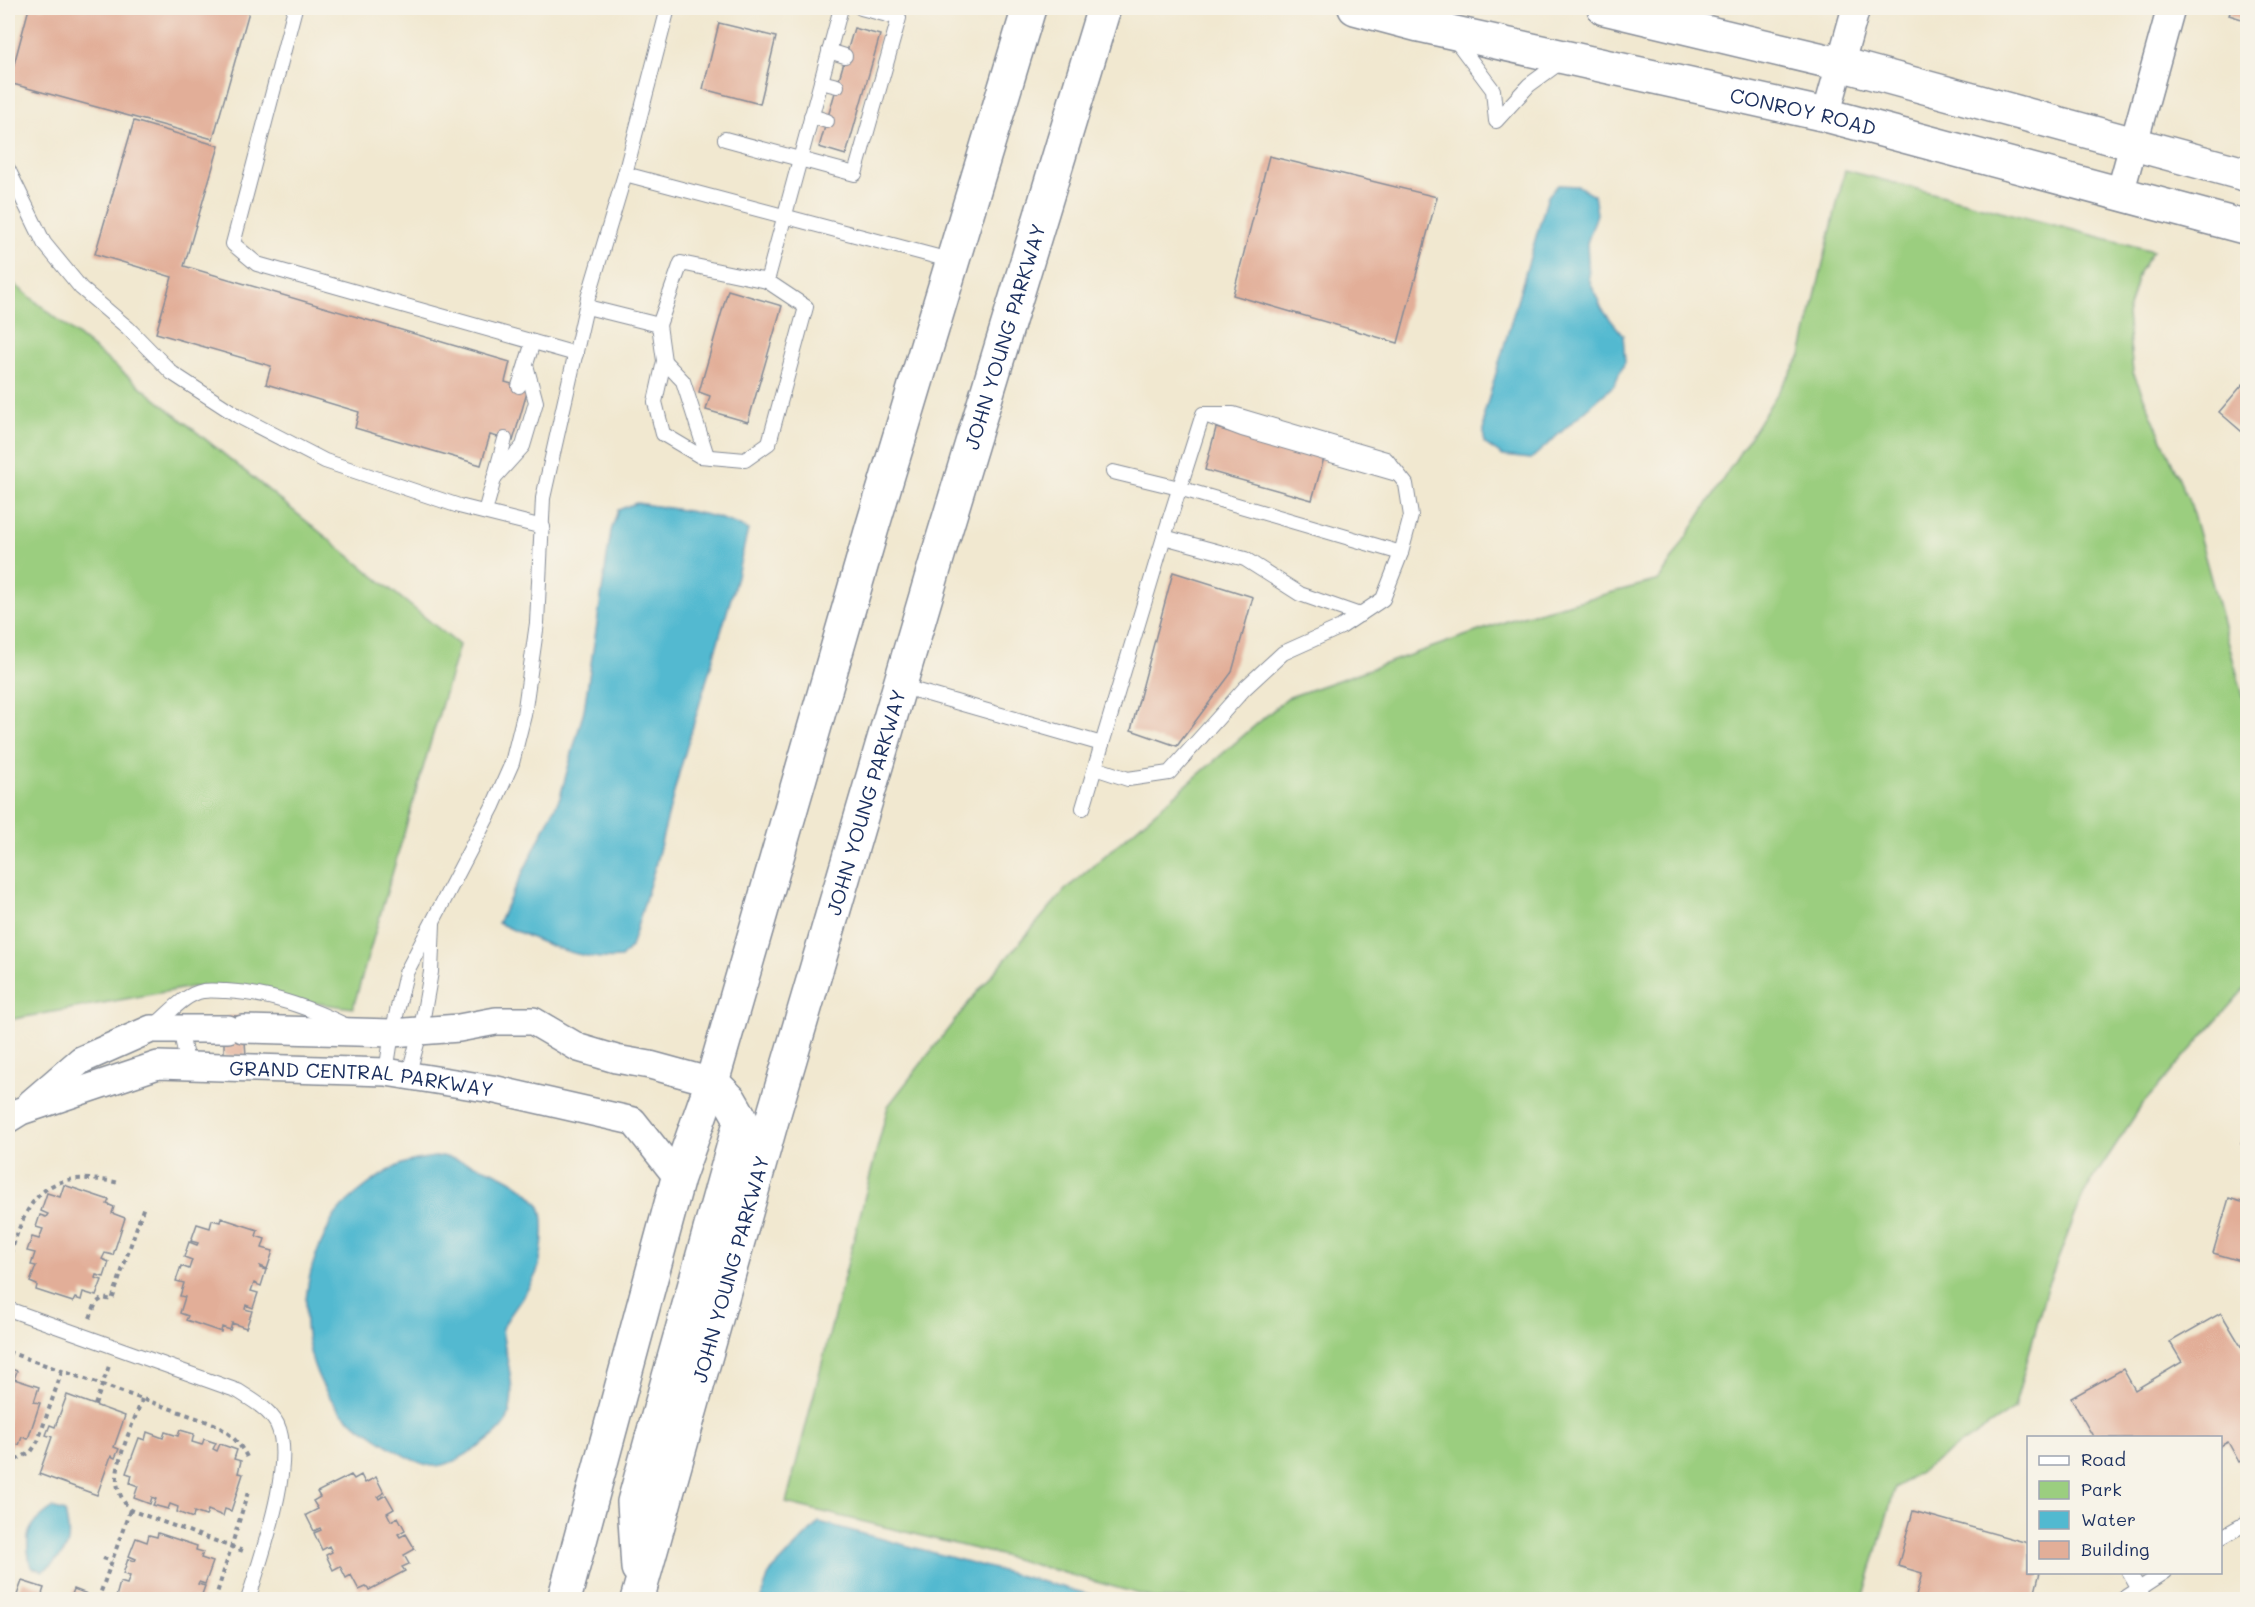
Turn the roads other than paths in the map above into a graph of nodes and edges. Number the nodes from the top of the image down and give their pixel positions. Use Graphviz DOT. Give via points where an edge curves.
graph roads {
  1 [pos="295,8"];
  2 [pos="668,8"];
  3 [pos="841,8"];
  4 [pos="861,8"];
  5 [pos="1029,8"];
  6 [pos="1104,8"];
  7 [pos="1355,8"];
  8 [pos="1604,8"];
  9 [pos="1856,8"];
  10 [pos="2171,8"];
  11 [pos="1450,32"];
  12 [pos="829,51"];
  13 [pos="845,56"];
  14 [pos="1565,58"];
  15 [pos="1840,64"];
  16 [pos="821,82"];
  17 [pos="837,86"];
  18 [pos="1826,115"];
  19 [pos="811,116"];
  20 [pos="827,121"];
  21 [pos="725,138"];
  22 [pos="2133,144"];
  23 [pos="799,159"];
  24 [pos="8,169"];
  25 [pos="625,174"];
  26 [pos="2247,175"];
  27 [pos="2120,194"];
  28 [pos="784,215"];
  29 [pos="2247,228"];
  30 [pos="953,261"];
  31 [pos="767,281"];
  32 [pos="587,307"];
  33 [pos="659,325"];
  34 [pos="532,342"];
  35 [pos="576,354"];
  36 [pos="664,361"];
  37 [pos="526,365"];
  38 [pos="519,387"];
  39 [pos="505,439"];
  40 [pos="707,456"];
  41 [pos="1113,472"];
  42 [pos="494,478"];
  43 [pos="1179,488"];
  44 [pos="485,512"];
  45 [pos="543,527"];
  46 [pos="1164,537"];
  47 [pos="1401,553"];
  48 [pos="1360,615"];
  49 [pos="900,686"];
  50 [pos="1102,744"];
  51 [pos="1095,768"];
  52 [pos="1083,808"];
  53 [pos="433,917"];
  54 [pos="748,960"];
  55 [pos="152,1029"];
  56 [pos="180,1029"];
  57 [pos="421,1029"];
  58 [pos="392,1033"];
  59 [pos="363,1034"];
  60 [pos="188,1066"];
  61 [pos="397,1074"];
  62 [pos="712,1082"];
  63 [pos="14,1115"];
  64 [pos="770,1127"];
  65 [pos="678,1178"];
  66 [pos="8,1309"];
  67 [pos="2247,1522"];
  68 [pos="2222,1537"];
  69 [pos="2130,1574"];
  70 [pos="2163,1574"];
  71 [pos="2142,1594"];
  72 [pos="638,1597"];
  73 [pos="248,1599"];
  74 [pos="564,1599"];
  75 [pos="2121,1599"];
  1 -- 34 [label="lane" via="233,244 257,264"];
  2 -- 25 [label="lane"];
  3 -- 12 [label="lane"];
  4 -- 23 [label="lane" via="899,18 878,67 860,130 855,174"];
  5 -- 30 [label="main road"];
  6 -- 49 [label="main road, JOHN YOUNG PARKWAY"];
  7 -- 11 [label="main road, CONROY ROAD"];
  8 -- 15 [label="main road"];
  9 -- 15 [label="street"];
  10 -- 22 [label="street"];
  11 -- 14 [label="main road, CONROY ROAD"];
  11 -- 14 [label="lane" via="1493,90 1496,121 1529,85"];
  12 -- 13 [label="lane"];
  12 -- 16 [label="lane"];
  14 -- 18 [label="main road, CONROY ROAD"];
  15 -- 18 [label="street"];
  15 -- 22 [label="main road"];
  16 -- 17 [label="lane"];
  16 -- 19 [label="lane"];
  18 -- 27 [label="main road, CONROY ROAD"];
  19 -- 20 [label="lane"];
  19 -- 23 [label="lane"];
  21 -- 23 [label="lane"];
  22 -- 26 [label="main road"];
  22 -- 27 [label="street"];
  23 -- 28 [label="lane"];
  24 -- 44 [label="lane" via="44,243 81,288 172,372 238,416 325,461"];
  25 -- 28 [label="lane"];
  25 -- 32 [label="lane"];
  27 -- 29 [label="main road, CONROY ROAD"];
  28 -- 30 [label="lane"];
  28 -- 31 [label="lane"];
  30 -- 54 [label="main road"];
  31 -- 33 [label="lane" via="681,264"];
  31 -- 40 [label="lane" via="806,307 769,443 745,460"];
  32 -- 33 [label="lane"];
  32 -- 35 [label="lane"];
  33 -- 36 [label="lane"];
  34 -- 35 [label="lane"];
  34 -- 37 [label="lane"];
  35 -- 45 [label="lane" via="543,498"];
  36 -- 40 [label="lane" via="683,381"];
  36 -- 40 [label="lane" via="655,402 663,434 700,456"];
  37 -- 38 [label="lane"];
  37 -- 42 [label="lane" via="536,402 523,446"];
  39 -- 42 [label="lane"];
  41 -- 43 [label="lane"];
  42 -- 44 [label="lane"];
  43 -- 46 [label="lane"];
  43 -- 47 [label="lane"];
  43 -- 47 [label="lane" via="1203,414 1233,414 1386,459 1406,484 1411,516"];
  44 -- 45 [label="lane"];
  45 -- 53 [label="lane" via="537,623 524,715 512,763"];
  46 -- 48 [label="lane" via="1245,559 1300,594"];
  46 -- 50 [label="lane"];
  47 -- 48 [label="lane" via="1383,599"];
  48 -- 51 [label="lane" via="1284,653 1245,688 1169,772 1128,779"];
  49 -- 50 [label="lane"];
  49 -- 64 [label="main road, JOHN YOUNG PARKWAY"];
  50 -- 51 [label="lane"];
  51 -- 52 [label="lane"];
  53 -- 57 [label="lane" via="431,972"];
  53 -- 58 [label="lane" via="406,973"];
  54 -- 62 [label="main road"];
  54 -- 64 [label="main road" via="750,989 736,1063 738,1079"];
  55 -- 56 [label="street, GRAND CENTRAL PARKWAY"];
  55 -- 59 [label="lane" via="183,1000 202,991 218,991 286,1001"];
  55 -- 63 [label="street, GRAND CENTRAL PARKWAY" via="81,1060"];
  56 -- 59 [label="street, GRAND CENTRAL PARKWAY"];
  56 -- 60 [label="lane"];
  57 -- 58 [label="street, GRAND CENTRAL PARKWAY"];
  57 -- 61 [label="lane"];
  57 -- 62 [label="street, GRAND CENTRAL PARKWAY" via="533,1021 579,1048"];
  58 -- 59 [label="street, GRAND CENTRAL PARKWAY"];
  58 -- 61 [label="lane"];
  60 -- 61 [label="street, GRAND CENTRAL PARKWAY"];
  60 -- 63 [label="street, GRAND CENTRAL PARKWAY" via="158,1065"];
  61 -- 65 [label="street, GRAND CENTRAL PARKWAY" via="492,1089 633,1121"];
  62 -- 65 [label="main road"];
  62 -- 72 [label="main road" via="730,1100 741,1119 634,1502"];
  64 -- 72 [label="main road, JOHN YOUNG PARKWAY"];
  65 -- 74 [label="main road"];
  66 -- 73 [label="lane" via="238,1391 263,1407 277,1425 283,1456 277,1502"];
  67 -- 68 [label="lane"];
  69 -- 71 [label="lane"];
  70 -- 71 [label="lane"];
  71 -- 75 [label="lane"];
}
